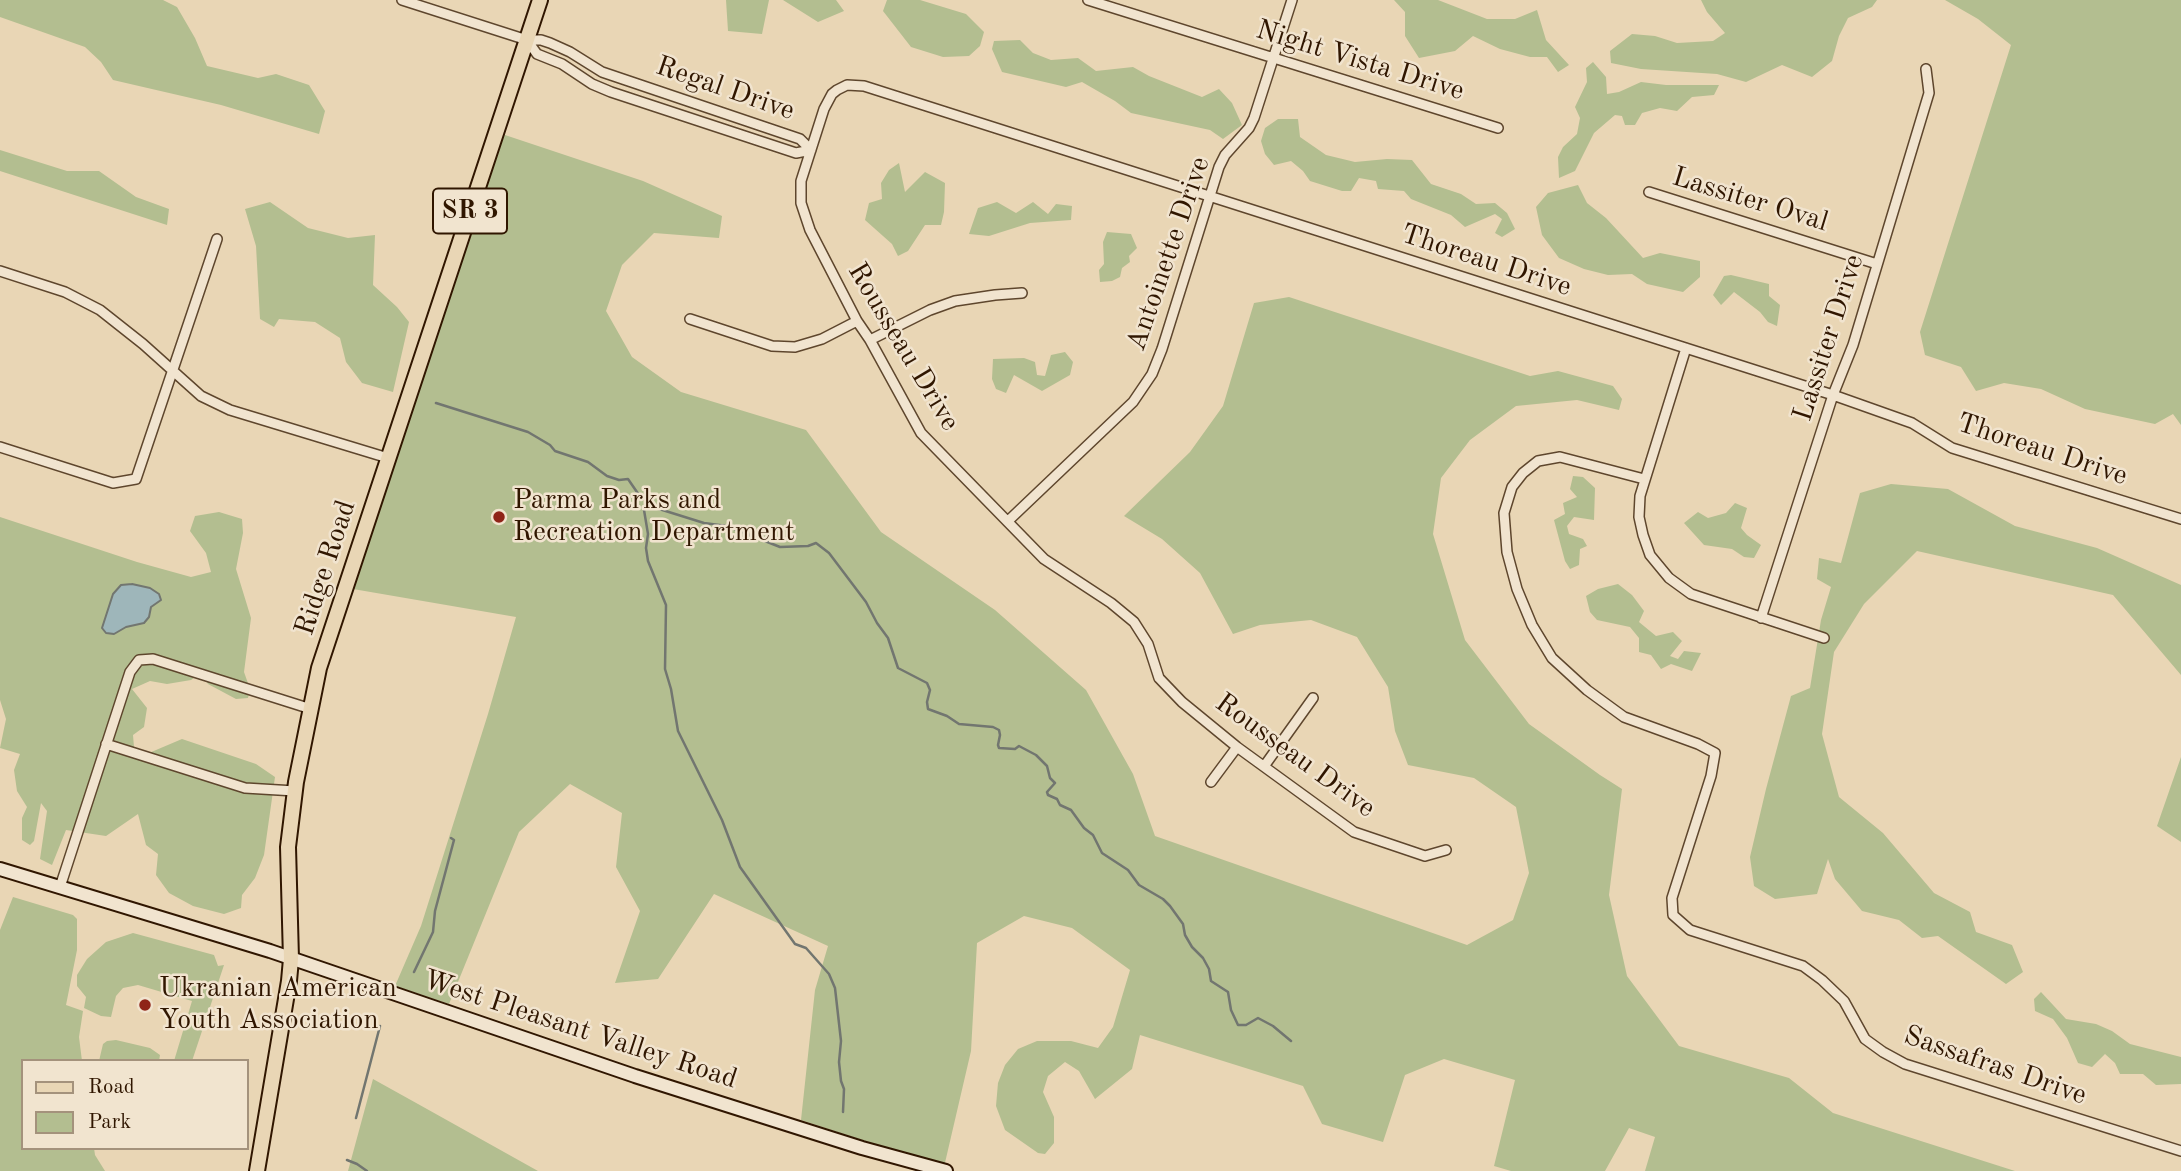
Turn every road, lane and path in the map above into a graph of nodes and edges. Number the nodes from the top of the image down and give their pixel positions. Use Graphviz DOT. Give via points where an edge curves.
graph roads {
  1 [pos="402,0"];
  2 [pos="540,0"];
  3 [pos="1292,0"];
  4 [pos="1093,1"];
  5 [pos="527,40"];
  6 [pos="1273,58"];
  7 [pos="1927,69"];
  8 [pos="647,87"];
  9 [pos="642,101"];
  10 [pos="1498,128"];
  11 [pos="811,150"];
  12 [pos="1649,192"];
  13 [pos="1209,196"];
  14 [pos="217,239"];
  15 [pos="1877,264"];
  16 [pos="0,271"];
  17 [pos="1022,293"];
  18 [pos="690,319"];
  19 [pos="857,321"];
  20 [pos="870,340"];
  21 [pos="1686,348"];
  22 [pos="172,371"];
  23 [pos="1833,395"];
  24 [pos="0,447"];
  25 [pos="388,458"];
  26 [pos="1643,479"];
  27 [pos="2181,519"];
  28 [pos="1008,521"];
  29 [pos="1761,618"];
  30 [pos="1824,638"];
  31 [pos="1312,698"];
  32 [pos="311,709"];
  33 [pos="106,744"];
  34 [pos="1237,747"];
  35 [pos="1265,765"];
  36 [pos="1211,782"];
  37 [pos="295,791"];
  38 [pos="1446,850"];
  39 [pos="0,869"];
  40 [pos="60,887"];
  41 [pos="291,958"];
  42 [pos="2181,1151"];
  43 [pos="257,1171"];
  44 [pos="946,1171"];
  1 -- 5 [label="street"];
  2 -- 5 [label="main road, Ridge Road / SR 3"];
  3 -- 6 [label="street, Antoinette Drive"];
  4 -- 6 [label="street, Night Vista Drive"];
  5 -- 8 [label="street, Regal Drive" via="550,43 602,72"];
  5 -- 9 [label="street, Regal Drive" via="537,54 593,84"];
  5 -- 25 [label="main road, Ridge Road / SR 3"];
  6 -- 10 [label="street, Night Vista Drive"];
  6 -- 13 [label="street, Antoinette Drive" via="1250,128 1225,155"];
  7 -- 15 [label="street, Lassiter Drive" via="1929,93"];
  8 -- 9 [label="street"];
  8 -- 11 [label="street, Regal Drive" via="800,139"];
  9 -- 11 [label="street, Regal Drive" via="796,153"];
  11 -- 13 [label="street, Thoreau Drive" via="832,94 857,85"];
  11 -- 19 [label="street, Rousseau Drive" via="801,181 802,203 810,230"];
  12 -- 15 [label="street, Lassiter Oval"];
  13 -- 21 [label="street, Thoreau Drive"];
  13 -- 28 [label="street, Antoinette Drive" via="1152,374 1133,402"];
  14 -- 22 [label="street"];
  15 -- 23 [label="street, Lassiter Drive"];
  16 -- 22 [label="street" via="65,292 100,310"];
  17 -- 20 [label="street" via="955,301"];
  18 -- 19 [label="street" via="772,346 795,347"];
  19 -- 20 [label="street, Rousseau Drive"];
  20 -- 28 [label="street, Rousseau Drive" via="921,433"];
  21 -- 23 [label="street, Thoreau Drive"];
  21 -- 26 [label="street"];
  22 -- 24 [label="street" via="136,479 113,483"];
  22 -- 25 [label="street" via="201,396 230,410"];
  23 -- 27 [label="street, Thoreau Drive" via="1912,423 1952,448"];
  23 -- 29 [label="street, Lassiter Drive"];
  25 -- 32 [label="main road, Ridge Road / SR 3" via="319,668"];
  26 -- 29 [label="street" via="1641,526 1659,567 1690,594"];
  26 -- 42 [label="street, Sassafras Drive" via="1560,457 1538,461 1512,486 1504,513 1507,552 1517,589 1552,658 1624,717 1715,753 1672,898 1673,915 1690,930 1803,966 1844,1001 1866,1039 1905,1064"];
  28 -- 34 [label="street, Rousseau Drive" via="1044,559 1134,622 1148,644 1159,678"];
  29 -- 30 [label="street"];
  31 -- 35 [label="street"];
  32 -- 33 [label="street" via="146,658 130,672"];
  32 -- 37 [label="main road, Ridge Road / SR 3"];
  33 -- 37 [label="street" via="245,789"];
  33 -- 40 [label="street"];
  34 -- 35 [label="street, Rousseau Drive"];
  34 -- 36 [label="street"];
  35 -- 38 [label="street, Rousseau Drive" via="1354,832 1425,856"];
  37 -- 41 [label="main road, Ridge Road / SR 3" via="288,847"];
  39 -- 40 [label="main road, West Pleasant Valley Road"];
  40 -- 41 [label="main road, West Pleasant Valley Road"];
  41 -- 43 [label="main road, Ridge Road / SR 3"];
  41 -- 44 [label="main road, West Pleasant Valley Road" via="635,1076"];
}
